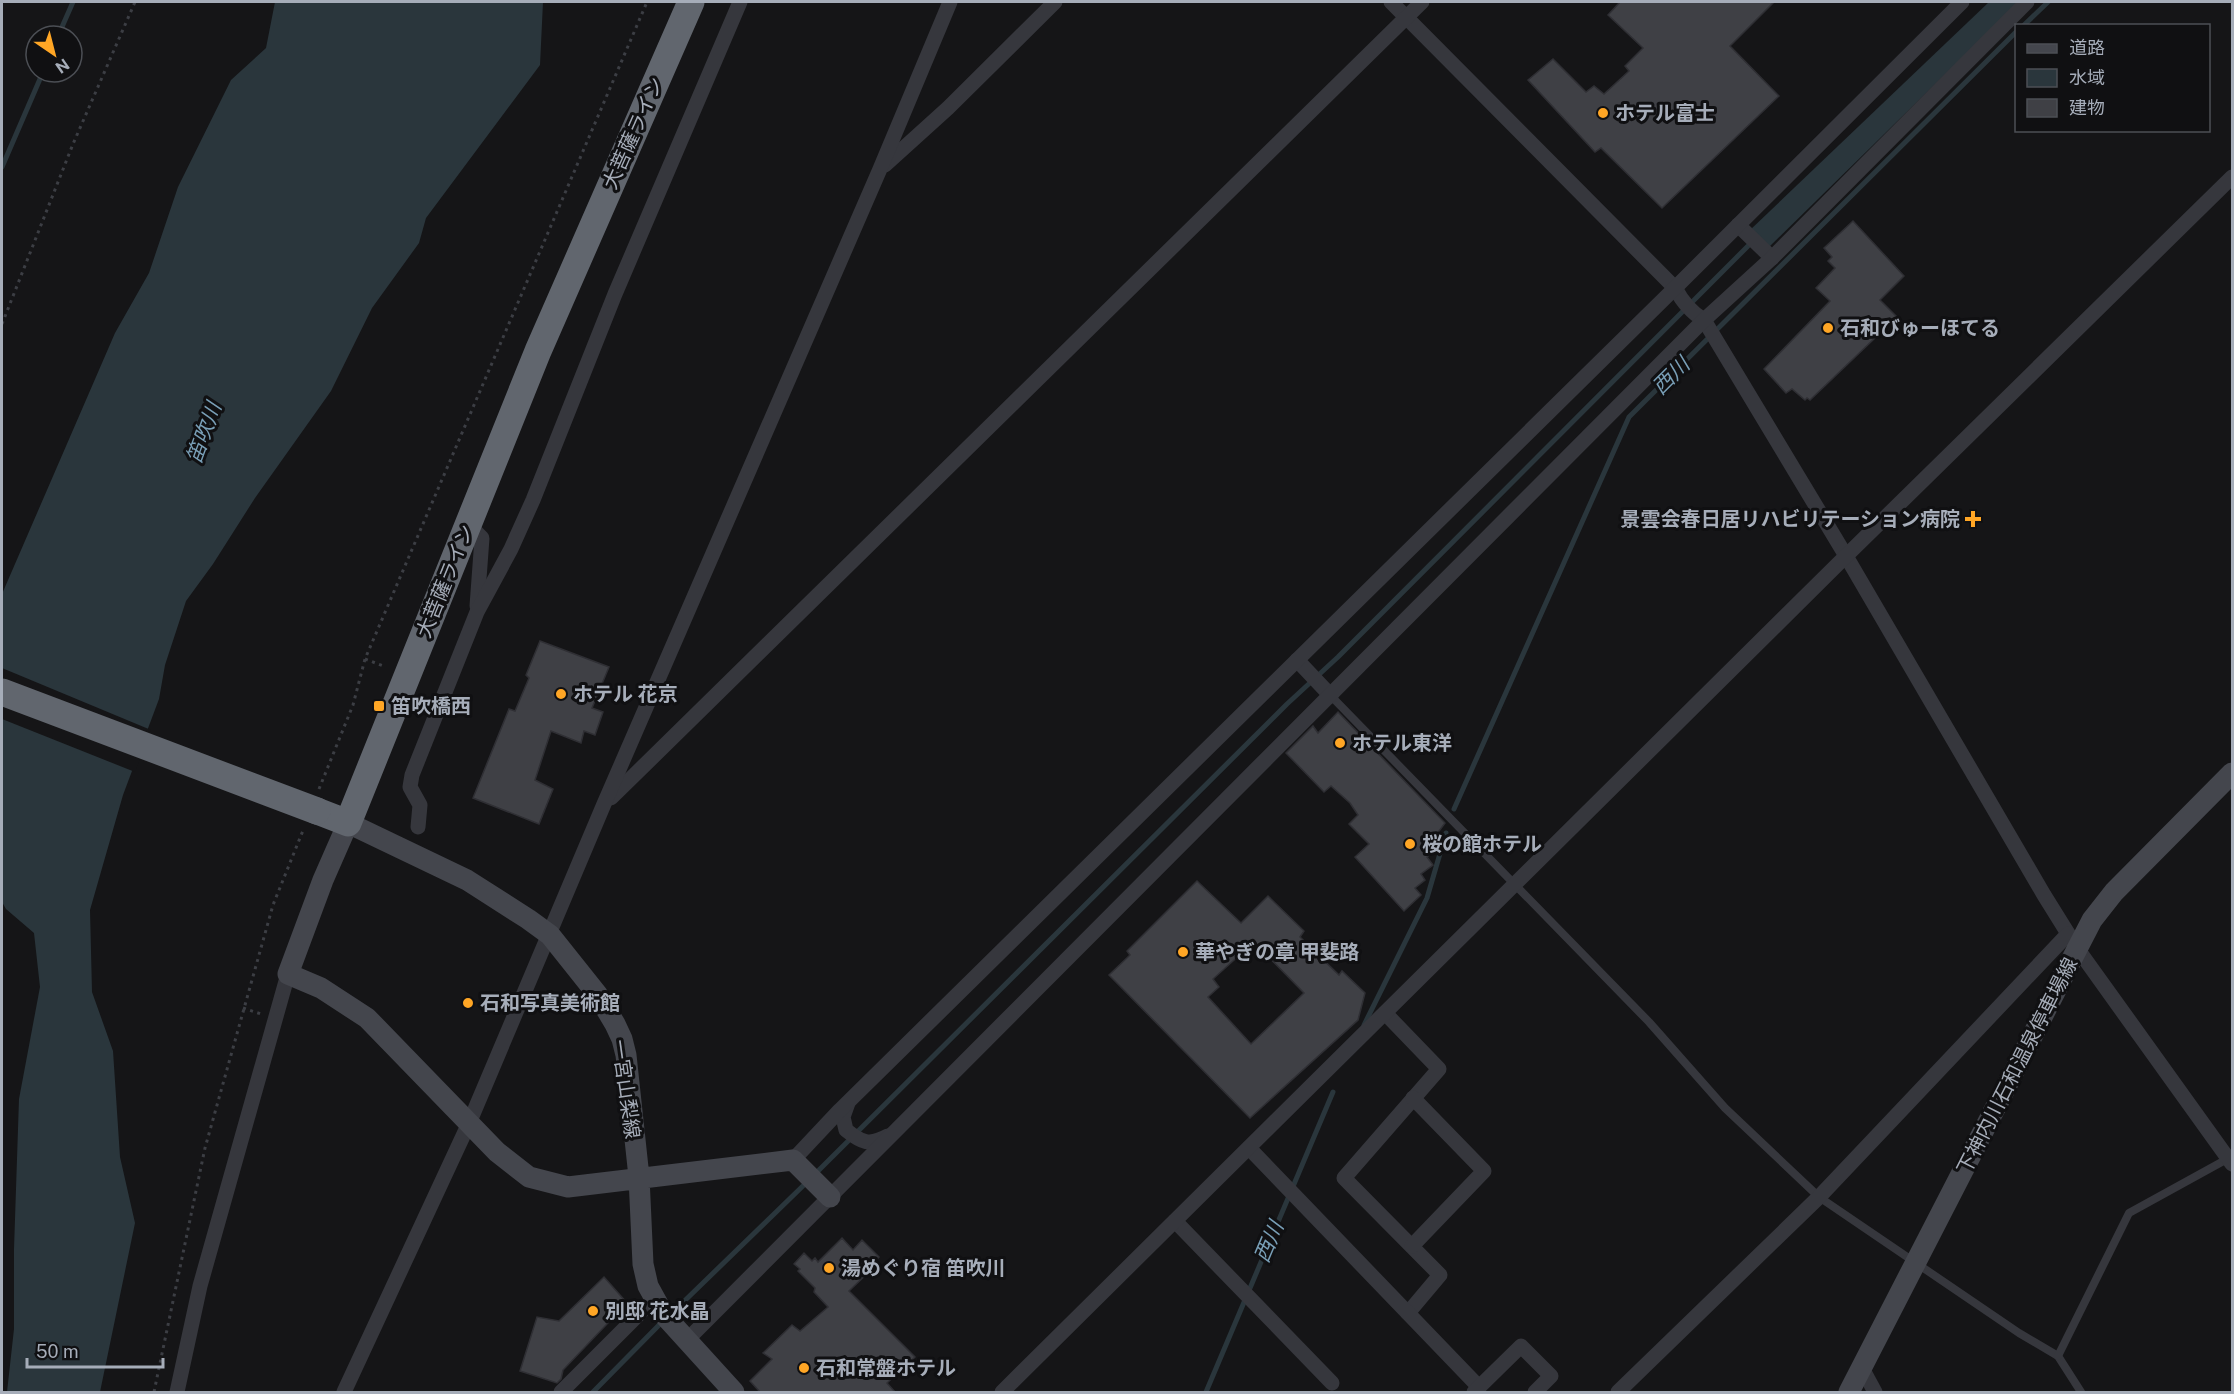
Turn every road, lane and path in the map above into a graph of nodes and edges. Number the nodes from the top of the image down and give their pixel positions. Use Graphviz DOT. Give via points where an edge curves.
graph roads {
  1 [pos="135,2"];
  2 [pos="647,2"];
  3 [pos="691,2"];
  4 [pos="740,2"];
  5 [pos="950,2"];
  6 [pos="1055,2"];
  7 [pos="1391,2"];
  8 [pos="1422,2"];
  9 [pos="1962,2"];
  10 [pos="2027,2"];
  11 [pos="1406,17"];
  12 [pos="880,169"];
  13 [pos="2232,177"];
  14 [pos="1742,229"];
  15 [pos="1768,255"];
  16 [pos="1678,293"];
  17 [pos="1704,322"];
  18 [pos="2,324"];
  19 [pos="468,524"];
  20 [pos="1846,556"];
  21 [pos="477,612"];
  22 [pos="365,659"];
  23 [pos="1297,660"];
  24 [pos="395,671"];
  25 [pos="2,692"];
  26 [pos="1331,696"];
  27 [pos="2232,774"];
  28 [pos="604,804"];
  29 [pos="313,811"];
  30 [pos="348,822"];
  31 [pos="418,827"];
  32 [pos="1514,885"];
  33 [pos="550,935"];
  34 [pos="2073,941"];
  35 [pos="288,974"];
  36 [pos="243,1008"];
  37 [pos="1385,1013"];
  38 [pos="268,1016"];
  39 [pos="1413,1098"];
  40 [pos="849,1101"];
  41 [pos="470,1121"];
  42 [pos="893,1134"];
  43 [pos="1249,1148"];
  44 [pos="2231,1159"];
  45 [pos="639,1177"];
  46 [pos="812,1179"];
  47 [pos="1819,1197"];
  48 [pos="1175,1221"];
  49 [pos="1412,1246"];
  50 [pos="1915,1262"];
  51 [pos="1408,1313"];
  52 [pos="670,1322"];
  53 [pos="2058,1356"];
  54 [pos="1862,1368"];
  55 [pos="1332,1383"];
  56 [pos="1476,1390"];
  57 [pos="154,1392"];
  58 [pos="177,1392"];
  59 [pos="344,1392"];
  60 [pos="561,1392"];
  61 [pos="734,1392"];
  62 [pos="1002,1392"];
  63 [pos="1535,1392"];
  64 [pos="1618,1392"];
  65 [pos="1849,1392"];
  66 [pos="1875,1392"];
  67 [pos="2081,1392"];
  1 -- 18 [label="path" via="73,144"];
  2 -- 22 [label="path"];
  3 -- 19 [label="highway, 大菩薩ライン" via="538,351"];
  4 -- 21 [label="street" via="615,294 533,500"];
  5 -- 12 [label="street"];
  6 -- 12 [label="street"];
  7 -- 11 [label="street"];
  8 -- 11 [label="street"];
  9 -- 14 [label="street"];
  10 -- 15 [label="street"];
  11 -- 16 [label="street"];
  11 -- 28 [label="street"];
  12 -- 28 [label="street"];
  13 -- 20 [label="street"];
  14 -- 15 [label="street"];
  14 -- 16 [label="street"];
  15 -- 17 [label="street"];
  16 -- 17 [label="street"];
  16 -- 23 [label="street"];
  17 -- 20 [label="street"];
  17 -- 26 [label="street"];
  19 -- 21 [label="street" via="482,538"];
  19 -- 30 [label="highway, 大菩薩ライン"];
  20 -- 32 [label="street"];
  20 -- 34 [label="street"];
  21 -- 31 [label="street" via="412,775 410,788 420,805"];
  22 -- 24 [label="path"];
  22 -- 29 [label="path" via="353,705"];
  23 -- 26 [label="street"];
  23 -- 40 [label="street"];
  25 -- 29 [label="highway, bridge"];
  26 -- 32 [label="lane"];
  26 -- 42 [label="street"];
  27 -- 34 [label="main road, 下神内川石和温泉停車場線" via="2114,892"];
  28 -- 33 [label="street"];
  29 -- 30 [label="highway"];
  29 -- 36 [label="path" via="273,905"];
  30 -- 33 [label="main road, 一宮山梨線" via="467,880"];
  30 -- 35 [label="main road"];
  32 -- 37 [label="street"];
  32 -- 47 [label="lane" via="1649,1022 1725,1108"];
  33 -- 41 [label="street"];
  33 -- 45 [label="main road, 一宮山梨線" via="597,994 622,1039"];
  34 -- 44 [label="street"];
  34 -- 47 [label="street"];
  34 -- 50 [label="main road, 下神内川石和温泉停車場線"];
  35 -- 41 [label="main road" via="321,988 367,1018"];
  35 -- 58 [label="street" via="200,1286"];
  36 -- 38 [label="path"];
  36 -- 57 [label="path" via="205,1148"];
  37 -- 39 [label="street" via="1439,1069"];
  37 -- 43 [label="street"];
  39 -- 49 [label="street" via="1344,1178"];
  39 -- 49 [label="street" via="1484,1171"];
  40 -- 42 [label="street" via="843,1117 846,1130 860,1141 875,1143"];
  40 -- 46 [label="street"];
  41 -- 45 [label="main road" via="497,1152 529,1177 568,1187"];
  41 -- 59 [label="street"];
  42 -- 46 [label="street"];
  43 -- 48 [label="street"];
  43 -- 51 [label="street"];
  44 -- 53 [label="lane" via="2129,1213"];
  45 -- 46 [label="main road"];
  45 -- 52 [label="main road, 一宮山梨線" via="643,1264"];
  46 -- 52 [label="street"];
  47 -- 50 [label="lane"];
  47 -- 64 [label="street"];
  48 -- 55 [label="street"];
  48 -- 62 [label="street"];
  49 -- 51 [label="street" via="1440,1275"];
  50 -- 53 [label="lane"];
  50 -- 54 [label="main road, 下神内川石和温泉停車場線"];
  51 -- 56 [label="street"];
  52 -- 60 [label="street"];
  52 -- 61 [label="main road, 一宮山梨線"];
  53 -- 67 [label="lane"];
  54 -- 65 [label="main road, 下神内川石和温泉停車場線"];
  54 -- 66 [label="street"];
  56 -- 63 [label="street" via="1521,1346 1551,1376"];
}
